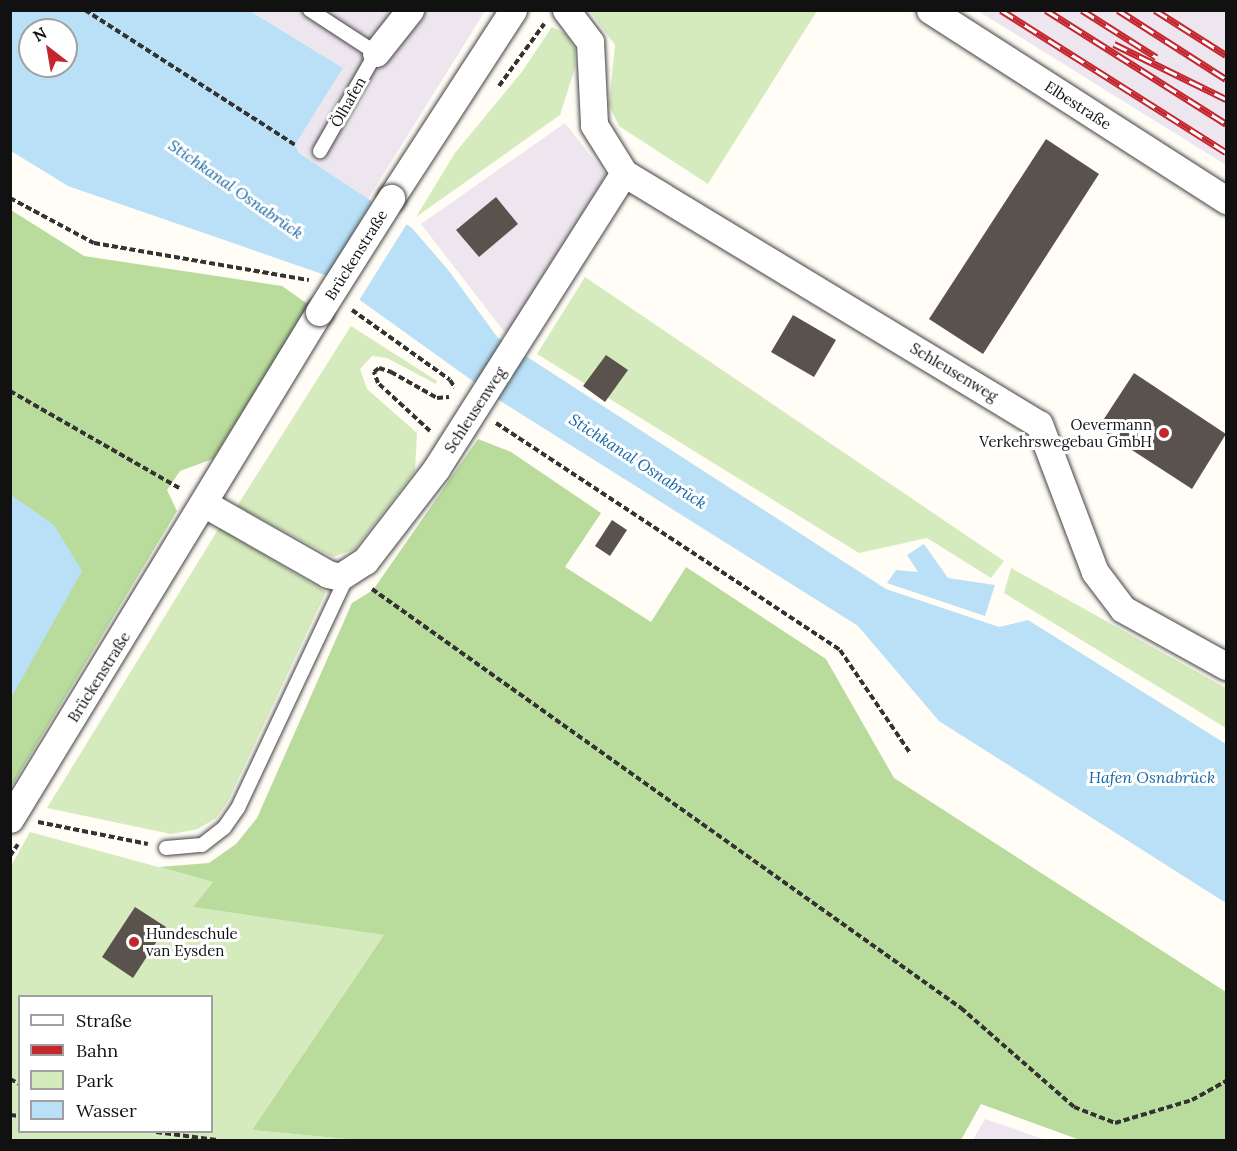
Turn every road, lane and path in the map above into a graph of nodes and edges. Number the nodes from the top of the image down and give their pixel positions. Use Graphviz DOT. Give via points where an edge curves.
graph roads {
  1 [pos="85,10"];
  2 [pos="310,10"];
  3 [pos="410,10"];
  4 [pos="513,10"];
  5 [pos="566,10"];
  6 [pos="930,10"];
  7 [pos="376,53"];
  8 [pos="295,145"];
  9 [pos="320,151"];
  10 [pos="624,173"];
  11 [pos="1227,200"];
  12 [pos="10,391"];
  13 [pos="495,423"];
  14 [pos="206,504"];
  15 [pos="347,574"];
  16 [pos="1227,666"];
  17 [pos="910,753"];
  18 [pos="12,816"];
  19 [pos="166,848"];
  20 [pos="1227,1081"];
  21 [pos="169,1133"];
  22 [pos="216,1140"];
  1 -- 8 [label="path"];
  2 -- 7 [label="lane"];
  3 -- 7 [label="street, Ölhafen"];
  4 -- 14 [label="street, Brückenstraße, bridge" via="319,312"];
  5 -- 10 [label="street, Schleusenweg" via="590,42 594,125"];
  6 -- 11 [label="street, Elbestraße"];
  7 -- 9 [label="lane, Ölhafen"];
  10 -- 15 [label="street, Schleusenweg" via="436,469 365,561"];
  10 -- 16 [label="street, Schleusenweg" via="1039,424 1095,572 1123,609"];
  12 -- 14 [label="path"];
  13 -- 17 [label="path" via="840,650"];
  14 -- 15 [label="street" via="328,574"];
  14 -- 18 [label="street, Brückenstraße"];
  15 -- 19 [label="lane, Schleusenweg" via="238,808 224,828 202,845"];
  15 -- 20 [label="path" via="962,1008 1074,1107 1115,1123 1192,1100"];
  18 -- 19 [label="path"];
  21 -- 22 [label="path"];
}
